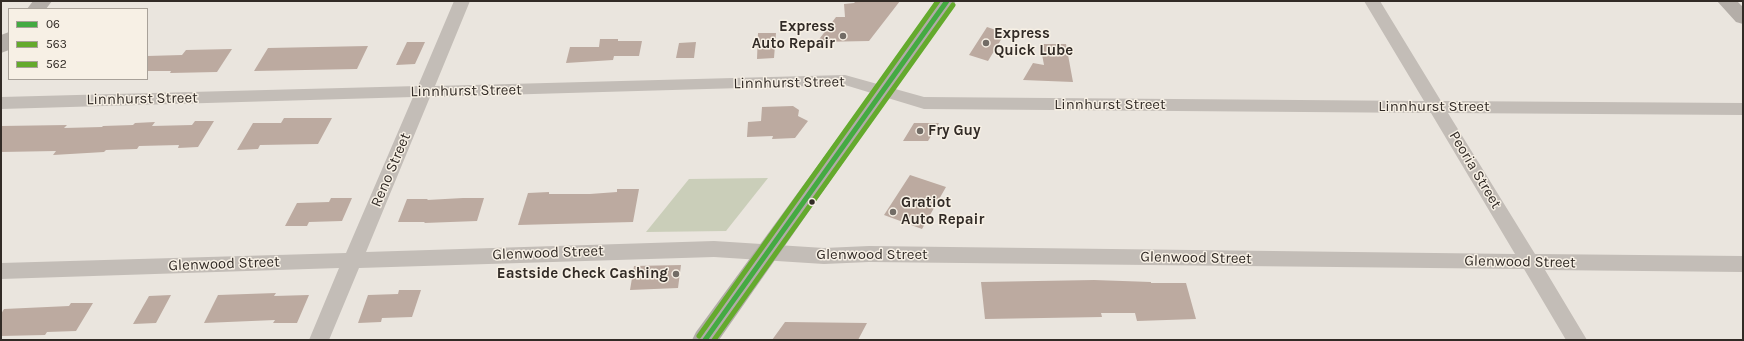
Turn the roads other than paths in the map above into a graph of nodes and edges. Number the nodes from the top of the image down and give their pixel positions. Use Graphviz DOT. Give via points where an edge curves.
graph roads {
  1 [pos="462,1"];
  2 [pos="947,1"];
  3 [pos="1372,1"];
  4 [pos="1726,1"];
  5 [pos="1743,18"];
  6 [pos="8,39"];
  7 [pos="1,47"];
  8 [pos="883,91"];
  9 [pos="424,92"];
  10 [pos="1,103"];
  11 [pos="1437,107"];
  12 [pos="1743,109"];
  13 [pos="767,253"];
  14 [pos="353,260"];
  15 [pos="1530,262"];
  16 [pos="1743,264"];
  17 [pos="1,271"];
  18 [pos="319,340"];
  19 [pos="705,340"];
  20 [pos="1577,340"];
  1 -- 9 [label="street, Reno Street"];
  2 -- 8 [label="main road"];
  3 -- 11 [label="street, Peoria Street"];
  4 -- 5 [label="street"];
  6 -- 7 [label="street"];
  8 -- 9 [label="street, Linnhurst Street" via="845,80"];
  8 -- 11 [label="street, Linnhurst Street" via="924,102 960,104"];
  8 -- 13 [label="main road"];
  9 -- 10 [label="street, Linnhurst Street"];
  9 -- 14 [label="street, Reno Street"];
  11 -- 12 [label="street, Linnhurst Street"];
  11 -- 15 [label="street, Peoria Street"];
  13 -- 14 [label="street, Glenwood Street" via="706,249"];
  13 -- 15 [label="street, Glenwood Street" via="824,256 869,254"];
  13 -- 19 [label="main road"];
  14 -- 17 [label="street, Glenwood Street"];
  14 -- 18 [label="street, Reno Street"];
  15 -- 16 [label="street, Glenwood Street"];
  15 -- 20 [label="street, Peoria Street"];
}
